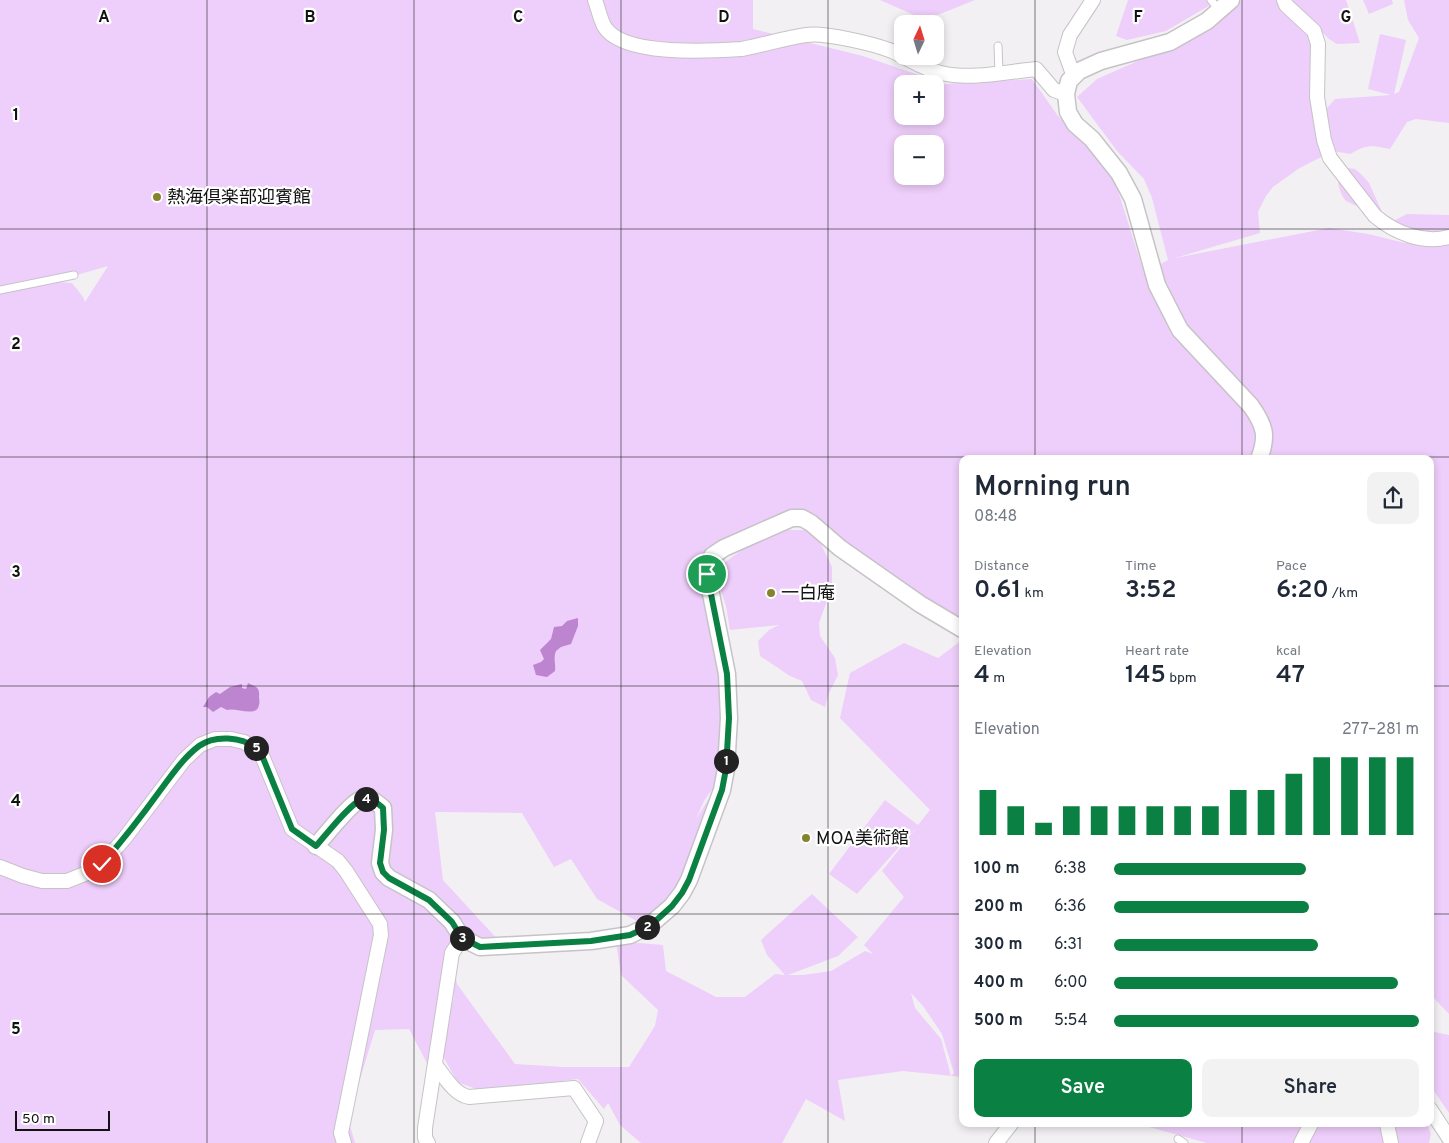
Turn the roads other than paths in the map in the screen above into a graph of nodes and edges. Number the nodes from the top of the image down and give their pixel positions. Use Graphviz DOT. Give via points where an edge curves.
graph roads {
  1 [pos="595,0"];
  2 [pos="1093,0"];
  3 [pos="1284,0"];
  4 [pos="1221,4"];
  5 [pos="998,46"];
  6 [pos="999,73"];
  7 [pos="1074,77"];
  8 [pos="1066,94"];
  9 [pos="1449,237"];
  10 [pos="74,275"];
  11 [pos="0,290"];
  12 [pos="1260,455"];
  13 [pos="959,627"];
  14 [pos="316,846"];
  15 [pos="0,867"];
  16 [pos="462,938"];
  17 [pos="436,1066"];
  18 [pos="1434,1115"];
  19 [pos="1009,1127"];
  20 [pos="1309,1127"];
  21 [pos="1388,1127"];
  22 [pos="1449,1138"];
  23 [pos="344,1143"];
  24 [pos="428,1143"];
  25 [pos="588,1143"];
  26 [pos="996,1143"];
  27 [pos="1301,1143"];
  28 [pos="1391,1143"];
  1 -- 6 [label="street" via="605,26 613,35 633,45 731,50 820,34 892,51 939,73"];
  2 -- 7 [label="street" via="1070,35 1065,52"];
  3 -- 9 [label="street" via="1314,31 1318,44 1317,97 1324,140 1333,164 1382,222 1412,237"];
  4 -- 7 [label="street" via="1191,32 1170,42 1101,61 1079,71"];
  5 -- 6 [label="lane"];
  6 -- 8 [label="street" via="1036,69 1054,90"];
  7 -- 8 [label="street"];
  8 -- 12 [label="street" via="1068,112 1075,124 1092,138 1119,173 1132,199 1157,285 1180,330 1260,418 1265,433"];
  10 -- 11 [label="lane"];
  13 -- 16 [label="street" via="920,604 802,518 792,518 724,548 712,556 707,574 727,674 726,769 722,790 682,893 650,926 630,935 591,941 480,947"];
  14 -- 15 [label="street" via="292,829 263,758 256,749 244,742 215,739 200,745 184,760 124,839 102,864 87,873 67,881 42,881"];
  14 -- 16 [label="street" via="352,805 363,799 374,800 383,808 380,863 383,872 429,900 452,922"];
  14 -- 23 [label="street" via="346,871 380,924 381,935 341,1133"];
  16 -- 17 [label="street" via="452,953"];
  17 -- 24 [label="street" via="426,1128"];
  17 -- 25 [label="street" via="458,1092 469,1097 574,1088 596,1121"];
  18 -- 22 [label="street"];
  19 -- 26 [label="street"];
  20 -- 27 [label="street"];
  21 -- 28 [label="street"];
}
